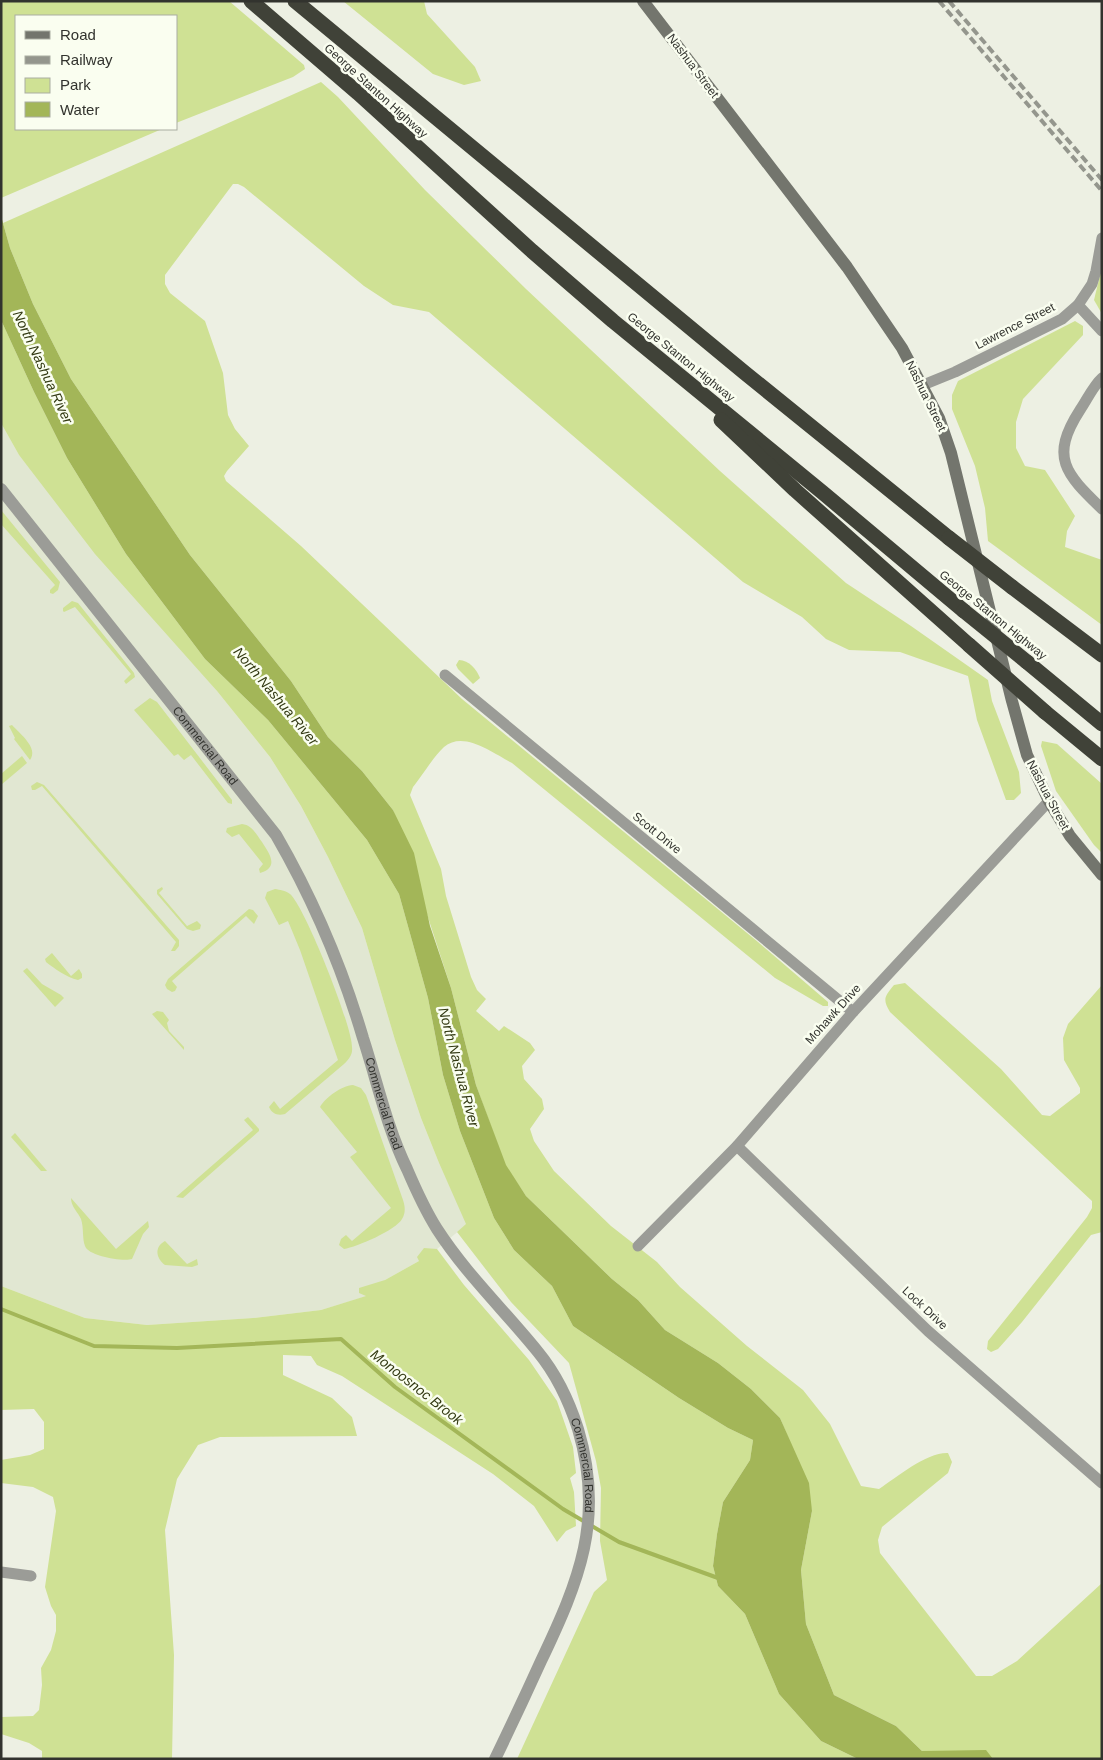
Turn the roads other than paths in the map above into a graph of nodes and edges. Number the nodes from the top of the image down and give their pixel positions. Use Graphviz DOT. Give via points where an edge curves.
graph roads {
  1 [pos="251,1"];
  2 [pos="295,1"];
  3 [pos="643,1"];
  4 [pos="1102,238"];
  5 [pos="1078,305"];
  6 [pos="1102,331"];
  7 [pos="638,342"];
  8 [pos="1102,378"];
  9 [pos="923,385"];
  10 [pos="1,489"];
  11 [pos="1102,509"];
  12 [pos="1102,655"];
  13 [pos="445,675"];
  14 [pos="1102,724"];
  15 [pos="1102,759"];
  16 [pos="1049,801"];
  17 [pos="1102,874"];
  18 [pos="853,1012"];
  19 [pos="737,1146"];
  20 [pos="638,1246"];
  21 [pos="1102,1482"];
  22 [pos="1,1572"];
  23 [pos="31,1576"];
  24 [pos="495,1759"];
  1 -- 7 [label="highway, George Stanton Highway"];
  2 -- 12 [label="highway, George Stanton Highway, bridge" via="760,385 949,538"];
  3 -- 9 [label="main road, Nashua Street" via="847,267"];
  4 -- 5 [label="street, Lawrence Street" via="1092,284"];
  5 -- 6 [label="street"];
  5 -- 9 [label="street, Lawrence Street" via="1048,327"];
  7 -- 14 [label="highway, George Stanton Highway, bridge"];
  7 -- 15 [label="highway, bridge" via="795,490"];
  8 -- 11 [label="street" via="1076,416 1063,452 1071,476"];
  9 -- 16 [label="main road, Nashua Street" via="951,453 1027,755"];
  10 -- 24 [label="street, Commercial Road" via="276,835 339,964 401,1158 424,1206 461,1262 539,1353 564,1391 587,1468 588,1532 567,1606"];
  13 -- 18 [label="street, Scott Drive"];
  16 -- 17 [label="main road, Nashua Street" via="1070,836"];
  16 -- 18 [label="street, Mohawk Drive"];
  18 -- 19 [label="street, Mohawk Drive"];
  19 -- 20 [label="street, Mohawk Drive"];
  19 -- 21 [label="street, Lock Drive" via="928,1330"];
  22 -- 23 [label="street"];
}
